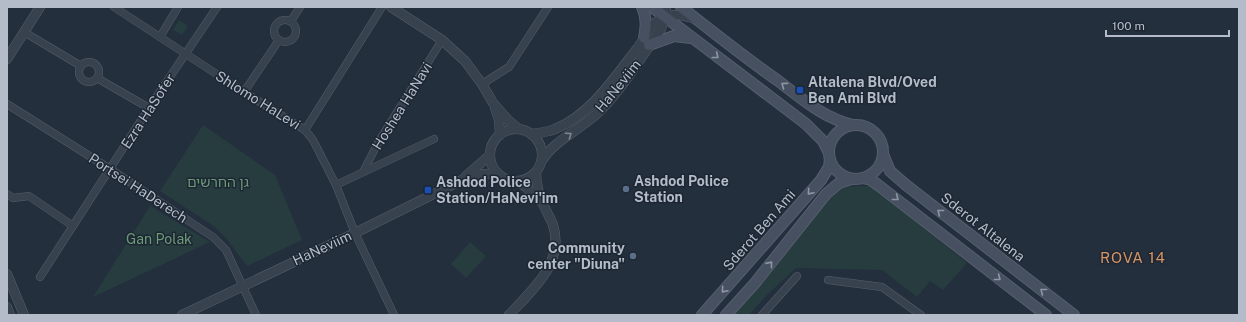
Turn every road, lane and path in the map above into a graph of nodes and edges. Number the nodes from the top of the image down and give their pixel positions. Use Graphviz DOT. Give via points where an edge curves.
graph roads {
  1 [pos="40,7"];
  2 [pos="114,7"];
  3 [pos="178,7"];
  4 [pos="217,7"];
  5 [pos="300,7"];
  6 [pos="382,7"];
  7 [pos="391,7"];
  8 [pos="548,7"];
  9 [pos="642,7"];
  10 [pos="652,7"];
  11 [pos="681,7"];
  12 [pos="666,12"];
  13 [pos="291,21"];
  14 [pos="700,22"];
  15 [pos="24,32"];
  16 [pos="160,37"];
  17 [pos="694,39"];
  18 [pos="279,40"];
  19 [pos="442,40"];
  20 [pos="646,42"];
  21 [pos="186,54"];
  22 [pos="7,59"];
  23 [pos="81,66"];
  24 [pos="97,78"];
  25 [pos="482,84"];
  26 [pos="244,92"];
  27 [pos="493,103"];
  28 [pos="7,104"];
  29 [pos="148,108"];
  30 [pos="853,125"];
  31 [pos="519,129"];
  32 [pos="305,130"];
  33 [pos="531,134"];
  34 [pos="500,135"];
  35 [pos="434,139"];
  36 [pos="883,154"];
  37 [pos="490,155"];
  38 [pos="830,156"];
  39 [pos="541,162"];
  40 [pos="110,168"];
  41 [pos="364,172"];
  42 [pos="536,172"];
  43 [pos="497,173"];
  44 [pos="863,178"];
  45 [pos="852,179"];
  46 [pos="462,180"];
  47 [pos="517,181"];
  48 [pos="336,185"];
  49 [pos="7,194"];
  50 [pos="543,204"];
  51 [pos="73,226"];
  52 [pos="355,233"];
  53 [pos="7,274"];
  54 [pos="797,276"];
  55 [pos="40,277"];
  56 [pos="828,280"];
  57 [pos="242,285"];
  58 [pos="24,315"];
  59 [pos="182,315"];
  60 [pos="256,315"];
  61 [pos="394,315"];
  62 [pos="509,315"];
  63 [pos="702,315"];
  64 [pos="726,315"];
  65 [pos="762,315"];
  66 [pos="921,315"];
  67 [pos="1046,315"];
  68 [pos="1074,315"];
  1 -- 15 [label="street"];
  2 -- 16 [label="street, Shlomo HaLevi"];
  3 -- 16 [label="street"];
  4 -- 21 [label="street, Ezra HaSofer"];
  5 -- 13 [label="street"];
  6 -- 32 [label="street"];
  7 -- 19 [label="street"];
  8 -- 25 [label="street" via="509,67"];
  9 -- 20 [label="main road" via="646,20"];
  10 -- 12 [label="main road"];
  11 -- 14 [label="main road"];
  12 -- 14 [label="street" via="685,15"];
  12 -- 17 [label="main road"];
  12 -- 20 [label="street, HaNeviim" via="655,23"];
  13 -- 18 [label="street" via="296,30 294,37 289,42"];
  13 -- 18 [label="street" via="284,20 275,25 273,32"];
  30 -- 14 [label="main road, one-way" via="833,119 817,110"];
  15 -- 22 [label="street"];
  15 -- 23 [label="street"];
  16 -- 21 [label="street, Shlomo HaLevi"];
  17 -- 20 [label="main road" via="674,36"];
  17 -- 38 [label="main road, one-way" via="806,124 823,141"];
  18 -- 26 [label="street"];
  19 -- 25 [label="street" via="465,61"];
  19 -- 41 [label="street, Hoshea HaNavi" via="379,142"];
  20 -- 33 [label="street, HaNeviim" via="603,92 574,119 555,130"];
  39 -- 20 [label="street, HaNeviim, one-way" via="551,148 584,125 610,101"];
  21 -- 26 [label="street, Shlomo HaLevi"];
  21 -- 29 [label="street, Ezra HaSofer"];
  23 -- 24 [label="street" via="79,74 83,80 92,81"];
  23 -- 24 [label="street" via="87,62 96,65 99,71"];
  24 -- 29 [label="street"];
  25 -- 27 [label="street"];
  26 -- 32 [label="street, Shlomo HaLevi"];
  27 -- 31 [label="street"];
  27 -- 34 [label="street" via="499,120"];
  28 -- 40 [label="street, Portsei HaDerech"];
  29 -- 40 [label="street, Ezra HaSofer"];
  30 -- 36 [label="main road" via="864,126 876,134"];
  30 -- 38 [label="main road" via="843,128 836,134 830,143"];
  31 -- 33 [label="street"];
  31 -- 34 [label="street" via="512,129"];
  32 -- 48 [label="street, Shlomo HaLevi" via="313,140"];
  33 -- 39 [label="street" via="540,143"];
  34 -- 37 [label="street" via="493,144"];
  35 -- 41 [label="street, Hoshea HaNavi"];
  36 -- 44 [label="main road" via="877,169"];
  68 -- 36 [label="main road, Sderot Altalena, one-way" via="906,186 890,171"];
  37 -- 43 [label="street"];
  37 -- 46 [label="street, HaNeviim"];
  38 -- 45 [label="main road" via="838,172"];
  38 -- 63 [label="main road, Sderot Ben Ami, one-way" via="829,167 821,180"];
  39 -- 42 [label="street"];
  40 -- 51 [label="street, Ezra HaSofer"];
  40 -- 57 [label="street, Portsei HaDerech" via="213,237 226,250"];
  41 -- 48 [label="street, Hoshea HaNavi"];
  42 -- 47 [label="street" via="531,177"];
  42 -- 50 [label="street" via="536,183"];
  43 -- 46 [label="street, HaNeviim" via="476,175"];
  43 -- 47 [label="street"];
  44 -- 45 [label="main road"];
  44 -- 67 [label="main road, one-way" via="878,185"];
  64 -- 45 [label="main road, Sderot Ben Ami, one-way" via="826,194 839,183"];
  46 -- 52 [label="street, HaNeviim"];
  47 -- 50 [label="street"];
  48 -- 52 [label="street, Shlomo HaLevi"];
  49 -- 51 [label="street" via="13,198 29,196"];
  50 -- 62 [label="street" via="553,225 553,257 542,280"];
  51 -- 55 [label="street, Ezra HaSofer"];
  52 -- 57 [label="street, HaNeviim"];
  52 -- 61 [label="street, Shlomo HaLevi"];
  53 -- 58 [label="street"];
  54 -- 65 [label="street"];
  56 -- 66 [label="street" via="882,287"];
  57 -- 59 [label="street, HaNeviim"];
  57 -- 60 [label="street, Portsei HaDerech"];
}
